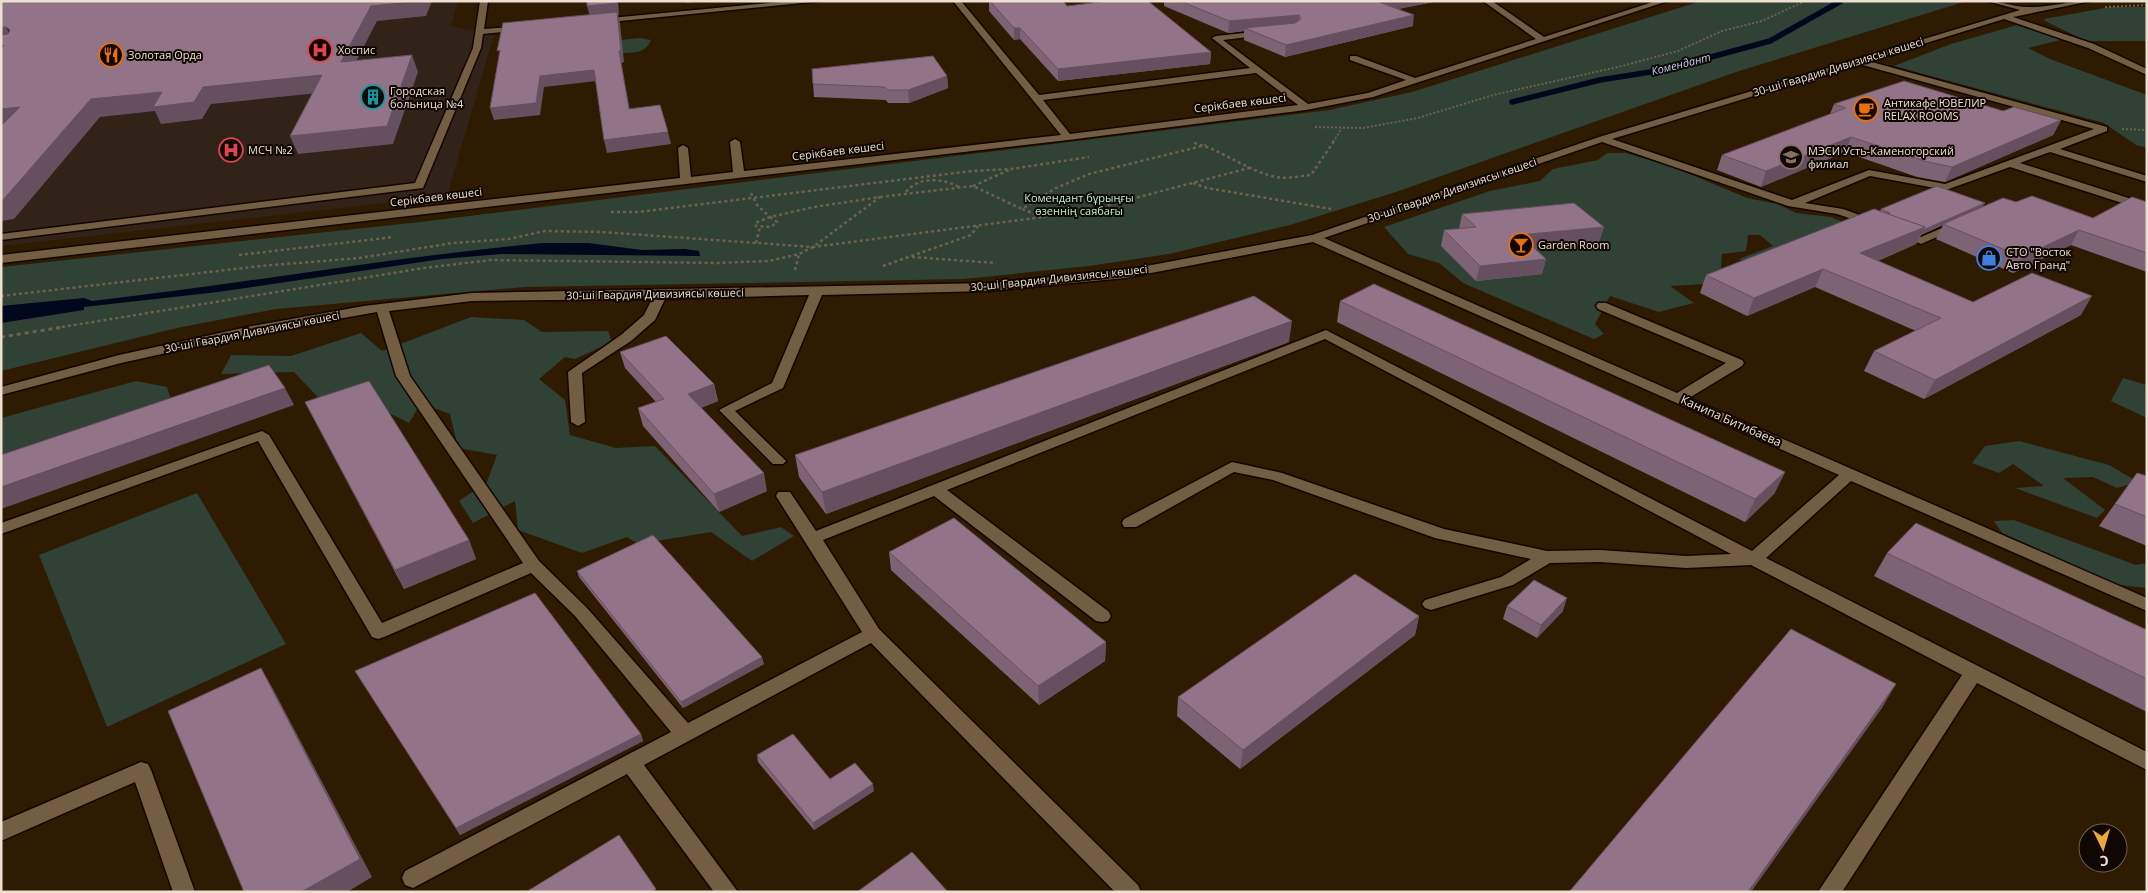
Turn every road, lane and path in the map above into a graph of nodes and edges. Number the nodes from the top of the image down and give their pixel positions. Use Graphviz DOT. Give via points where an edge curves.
graph roads {
  1 [pos="484,1"];
  2 [pos="818,1"];
  3 [pos="957,1"];
  4 [pos="1487,1"];
  5 [pos="1664,1"];
  6 [pos="1805,1"];
  7 [pos="1991,1"];
  8 [pos="2087,1"];
  9 [pos="2030,10"];
  10 [pos="2004,17"];
  11 [pos="589,22"];
  12 [pos="529,27"];
  13 [pos="479,32"];
  14 [pos="1274,32"];
  15 [pos="1543,40"];
  16 [pos="1353,58"];
  17 [pos="1859,61"];
  18 [pos="1256,70"];
  19 [pos="2147,72"];
  20 [pos="1416,81"];
  21 [pos="1493,95"];
  22 [pos="1037,98"];
  23 [pos="1306,107"];
  24 [pos="1343,128"];
  25 [pos="1068,137"];
  26 [pos="1602,139"];
  27 [pos="735,142"];
  28 [pos="1186,142"];
  29 [pos="1206,144"];
  30 [pos="683,148"];
  31 [pos="2050,149"];
  32 [pos="2012,164"];
  33 [pos="1253,167"];
  34 [pos="1011,169"];
  35 [pos="740,174"];
  36 [pos="2147,179"];
  37 [pos="686,181"];
  38 [pos="1192,183"];
  39 [pos="973,186"];
  40 [pos="960,187"];
  41 [pos="905,192"];
  42 [pos="880,197"];
  43 [pos="1792,204"];
  44 [pos="2147,208"];
  45 [pos="1022,209"];
  46 [pos="1333,210"];
  47 [pos="1043,217"];
  48 [pos="772,218"];
  49 [pos="1973,218"];
  50 [pos="760,227"];
  51 [pos="32,229"];
  52 [pos="1,237"];
  53 [pos="1314,238"];
  54 [pos="756,242"];
  55 [pos="813,247"];
  56 [pos="799,254"];
  57 [pos="909,257"];
  58 [pos="5,258"];
  59 [pos="1004,264"];
  60 [pos="817,291"];
  61 [pos="660,295"];
  62 [pos="1,296"];
  63 [pos="1602,306"];
  64 [pos="382,308"];
  65 [pos="1,391"];
  66 [pos="1678,398"];
  67 [pos="578,422"];
  68 [pos="778,461"];
  69 [pos="1850,474"];
  70 [pos="935,489"];
  71 [pos="784,496"];
  72 [pos="1130,523"];
  73 [pos="1,529"];
  74 [pos="813,538"];
  75 [pos="1547,557"];
  76 [pos="1754,559"];
  77 [pos="533,565"];
  78 [pos="1431,604"];
  79 [pos="2147,605"];
  80 [pos="1102,616"];
  81 [pos="873,634"];
  82 [pos="1973,673"];
  83 [pos="685,734"];
  84 [pos="2147,762"];
  85 [pos="630,763"];
  86 [pos="1,832"];
  87 [pos="413,878"];
  88 [pos="184,892"];
  89 [pos="727,892"];
  90 [pos="1130,892"];
  91 [pos="1829,892"];
  1 -- 13 [label="street"];
  2 -- 11 [label="street"];
  3 -- 22 [label="street"];
  4 -- 15 [label="street"];
  5 -- 15 [label="street, Серікбаев көшесі"];
  6 -- 21 [label="path" via="1762,21 1722,31 1678,52"];
  7 -- 9 [label="street"];
  8 -- 9 [label="street, 30-ші Гвардия Дивизиясы көшесі"];
  9 -- 10 [label="street, 30-ші Гвардия Дивизиясы көшесі"];
  10 -- 17 [label="street, 30-ші Гвардия Дивизиясы көшесі"];
  10 -- 19 [label="street" via="2091,46"];
  12 -- 13 [label="street"];
  13 -- 51 [label="street" via="477,48 419,186"];
  14 -- 18 [label="street" via="1216,38"];
  15 -- 20 [label="street, Серікбаев көшесі"];
  16 -- 20 [label="street"];
  17 -- 26 [label="street, 30-ші Гвардия Дивизиясы көшесі"];
  17 -- 31 [label="street" via="2104,129"];
  18 -- 22 [label="street"];
  18 -- 23 [label="street"];
  20 -- 23 [label="street, Серікбаев көшесі" via="1370,95"];
  22 -- 25 [label="street"];
  23 -- 25 [label="street, Серікбаев көшесі"];
  24 -- 33 [label="path" via="1311,175 1276,177"];
  25 -- 35 [label="street, Серікбаев көшесі"];
  26 -- 43 [label="street"];
  26 -- 53 [label="street, 30-ші Гвардия Дивизиясы көшесі"];
  27 -- 35 [label="street"];
  28 -- 29 [label="path"];
  29 -- 33 [label="path"];
  29 -- 45 [label="path" via="1089,174 1056,188"];
  30 -- 37 [label="street"];
  31 -- 32 [label="street"];
  31 -- 36 [label="street"];
  32 -- 43 [label="street" via="1946,187 1869,172"];
  32 -- 44 [label="street"];
  33 -- 38 [label="path"];
  34 -- 39 [label="path"];
  35 -- 37 [label="street, Серікбаев көшесі"];
  37 -- 58 [label="street, Серікбаев көшесі"];
  38 -- 46 [label="path"];
  38 -- 47 [label="path" via="1094,209"];
  39 -- 40 [label="path"];
  39 -- 45 [label="path"];
  40 -- 41 [label="path"];
  40 -- 41 [label="path" via="945,181 924,181"];
  41 -- 42 [label="path"];
  42 -- 48 [label="path" via="829,203"];
  42 -- 55 [label="path"];
  43 -- 49 [label="street" via="1839,211 1921,241"];
  45 -- 47 [label="path"];
  47 -- 55 [label="path"];
  48 -- 50 [label="path" via="757,221 756,226"];
  48 -- 50 [label="path" via="777,222 775,224"];
  50 -- 54 [label="path"];
  51 -- 52 [label="street"];
  51 -- 58 [label="street"];
  53 -- 60 [label="street, 30-ші Гвардия Дивизиясы көшесі" via="1125,274 988,287"];
  53 -- 66 [label="street, Канипа Битибаева"];
  54 -- 55 [label="path"];
  54 -- 62 [label="path" via="546,231 510,239 359,258"];
  55 -- 56 [label="path"];
  57 -- 59 [label="path"];
  60 -- 61 [label="street, 30-ші Гвардия Дивизиясы көшесі"];
  60 -- 68 [label="street" via="778,385 726,410"];
  61 -- 64 [label="street, 30-ші Гвардия Дивизиясы көшесі" via="472,297"];
  61 -- 67 [label="street" via="650,317 626,338 575,372"];
  63 -- 66 [label="street" via="1737,363"];
  64 -- 65 [label="street, 30-ші Гвардия Дивизиясы көшесі" via="252,330 128,357"];
  64 -- 77 [label="street" via="403,376"];
  66 -- 69 [label="street, Канипа Битибаева"];
  69 -- 76 [label="street"];
  69 -- 79 [label="street, Канипа Битибаева"];
  70 -- 74 [label="street"];
  70 -- 76 [label="street" via="1326,334"];
  70 -- 80 [label="street"];
  71 -- 74 [label="street"];
  72 -- 75 [label="street" via="1232,467 1277,476 1440,534"];
  73 -- 77 [label="street" via="262,435 378,632"];
  74 -- 81 [label="street"];
  75 -- 76 [label="street" via="1600,556 1686,562"];
  75 -- 78 [label="street" via="1507,581"];
  76 -- 82 [label="street"];
  77 -- 83 [label="street" via="581,612"];
  81 -- 83 [label="street"];
  81 -- 90 [label="street"];
  82 -- 84 [label="street"];
  82 -- 91 [label="street"];
  83 -- 85 [label="street"];
  85 -- 87 [label="street"];
  85 -- 89 [label="street"];
  86 -- 88 [label="street" via="141,770"];
}
